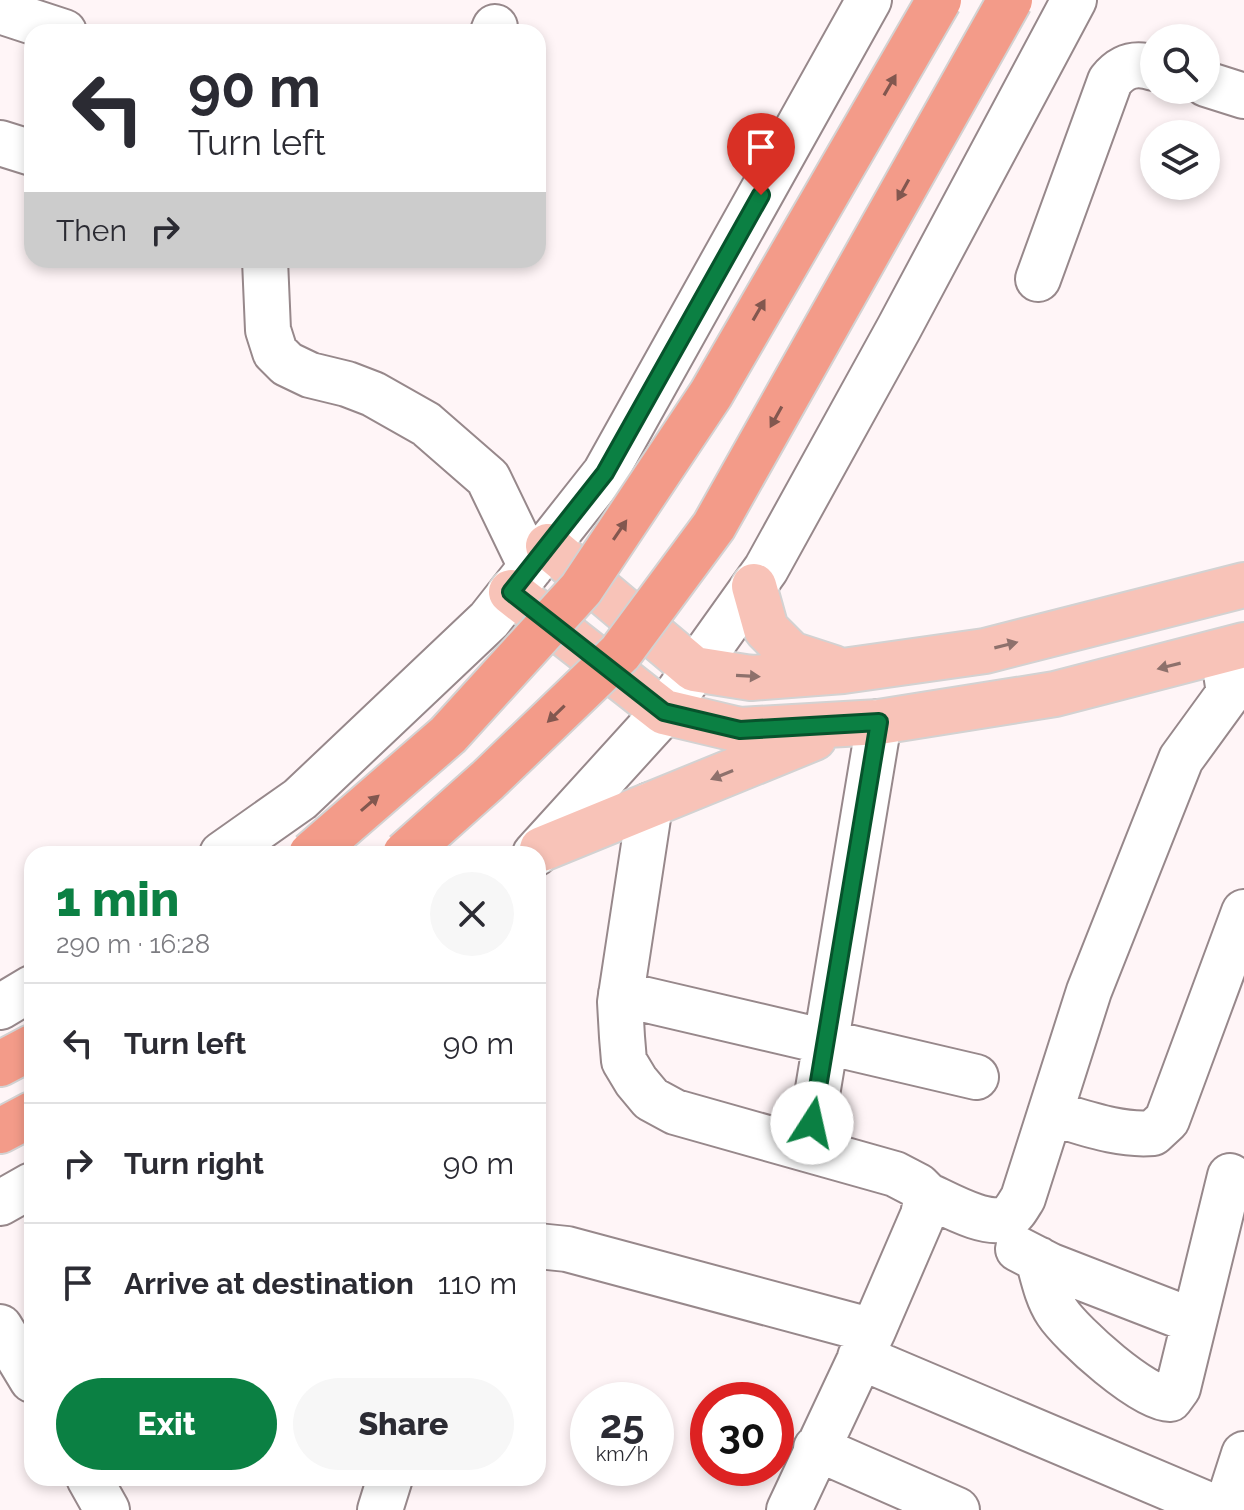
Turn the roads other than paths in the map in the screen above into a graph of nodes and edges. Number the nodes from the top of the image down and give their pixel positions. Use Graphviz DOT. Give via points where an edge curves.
graph roads {
  1 [pos="869,0"];
  2 [pos="939,0"];
  3 [pos="1010,0"];
  4 [pos="1074,0"];
  5 [pos="0,11"];
  6 [pos="40,24"];
  7 [pos="1140,66"];
  8 [pos="1220,88"];
  9 [pos="1244,96"];
  10 [pos="0,143"];
  11 [pos="24,150"];
  12 [pos="265,268"];
  13 [pos="1038,279"];
  14 [pos="530,568"];
  15 [pos="1244,585"];
  16 [pos="754,586"];
  17 [pos="694,669"];
  18 [pos="843,671"];
  19 [pos="1235,674"];
  20 [pos="664,712"];
  21 [pos="862,723"];
  22 [pos="650,805"];
  23 [pos="233,846"];
  24 [pos="320,846"];
  25 [pos="414,846"];
  26 [pos="543,846"];
  27 [pos="546,848"];
  28 [pos="1244,912"];
  29 [pos="24,993"];
  30 [pos="621,994"];
  31 [pos="0,1007"];
  32 [pos="826,1043"];
  33 [pos="24,1051"];
  34 [pos="0,1064"];
  35 [pos="976,1077"];
  36 [pos="1051,1113"];
  37 [pos="24,1118"];
  38 [pos="0,1131"];
  39 [pos="808,1149"];
  40 [pos="1230,1176"];
  41 [pos="24,1190"];
  42 [pos="927,1195"];
  43 [pos="0,1203"];
  44 [pos="986,1219"];
  45 [pos="546,1247"];
  46 [pos="1038,1259"];
  47 [pos="1193,1321"];
  48 [pos="0,1327"];
  49 [pos="866,1344"];
  50 [pos="24,1367"];
  51 [pos="816,1448"];
  52 [pos="1244,1454"];
  53 [pos="94,1486"];
  54 [pos="388,1486"];
  55 [pos="107,1510"];
  56 [pos="380,1510"];
  57 [pos="789,1510"];
  58 [pos="957,1510"];
  59 [pos="1224,1510"];
  1 -- 14 [label="street" via="605,473"];
  24 -- 2 [label="highway, one-way, bridge" via="448,735 581,589 711,394"];
  3 -- 25 [label="highway, one-way, bridge" via="714,526 620,653"];
  4 -- 16 [label="street"];
  5 -- 6 [label="street"];
  7 -- 13 [label="street" via="1120,69 1110,81"];
  8 -- 9 [label="street"];
  10 -- 11 [label="street"];
  12 -- 14 [label="street" via="268,330 275,352 310,375 360,389 426,424 488,478"];
  14 -- 17 [label="main road"];
  14 -- 20 [label="main road"];
  14 -- 23 [label="street" via="489,620 300,799"];
  18 -- 15 [label="main road, one-way" via="985,651"];
  16 -- 17 [label="street"];
  16 -- 18 [label="main road" via="766,629 791,654"];
  17 -- 18 [label="main road, one-way" via="751,678"];
  17 -- 20 [label="street"];
  19 -- 21 [label="main road, one-way"];
  19 -- 36 [label="street" via="1181,759 1089,991"];
  20 -- 21 [label="main road" via="740,730"];
  20 -- 26 [label="street"];
  21 -- 22 [label="main road, one-way"];
  21 -- 32 [label="street"];
  22 -- 27 [label="main road"];
  22 -- 30 [label="street"];
  28 -- 36 [label="street" via="1167,1120 1153,1133 1141,1134"];
  29 -- 31 [label="street"];
  30 -- 32 [label="street"];
  30 -- 39 [label="street" via="624,1061 651,1099 675,1112"];
  32 -- 35 [label="street"];
  32 -- 39 [label="street"];
  33 -- 34 [label="highway"];
  36 -- 44 [label="street" via="1023,1198 1009,1218"];
  37 -- 38 [label="highway"];
  39 -- 42 [label="street" via="895,1174"];
  40 -- 47 [label="street"];
  41 -- 43 [label="street"];
  42 -- 44 [label="street"];
  42 -- 49 [label="street"];
  44 -- 46 [label="street" via="1017,1248"];
  45 -- 49 [label="street" via="567,1249"];
  46 -- 47 [label="street"];
  46 -- 47 [label="street" via="1063,1320 1101,1357 1161,1398 1170,1399 1178,1388"];
  48 -- 50 [label="street"];
  49 -- 51 [label="street"];
  49 -- 59 [label="street"];
  51 -- 57 [label="street"];
  51 -- 58 [label="street"];
  52 -- 59 [label="street"];
  53 -- 55 [label="street"];
  54 -- 56 [label="street"];
}
